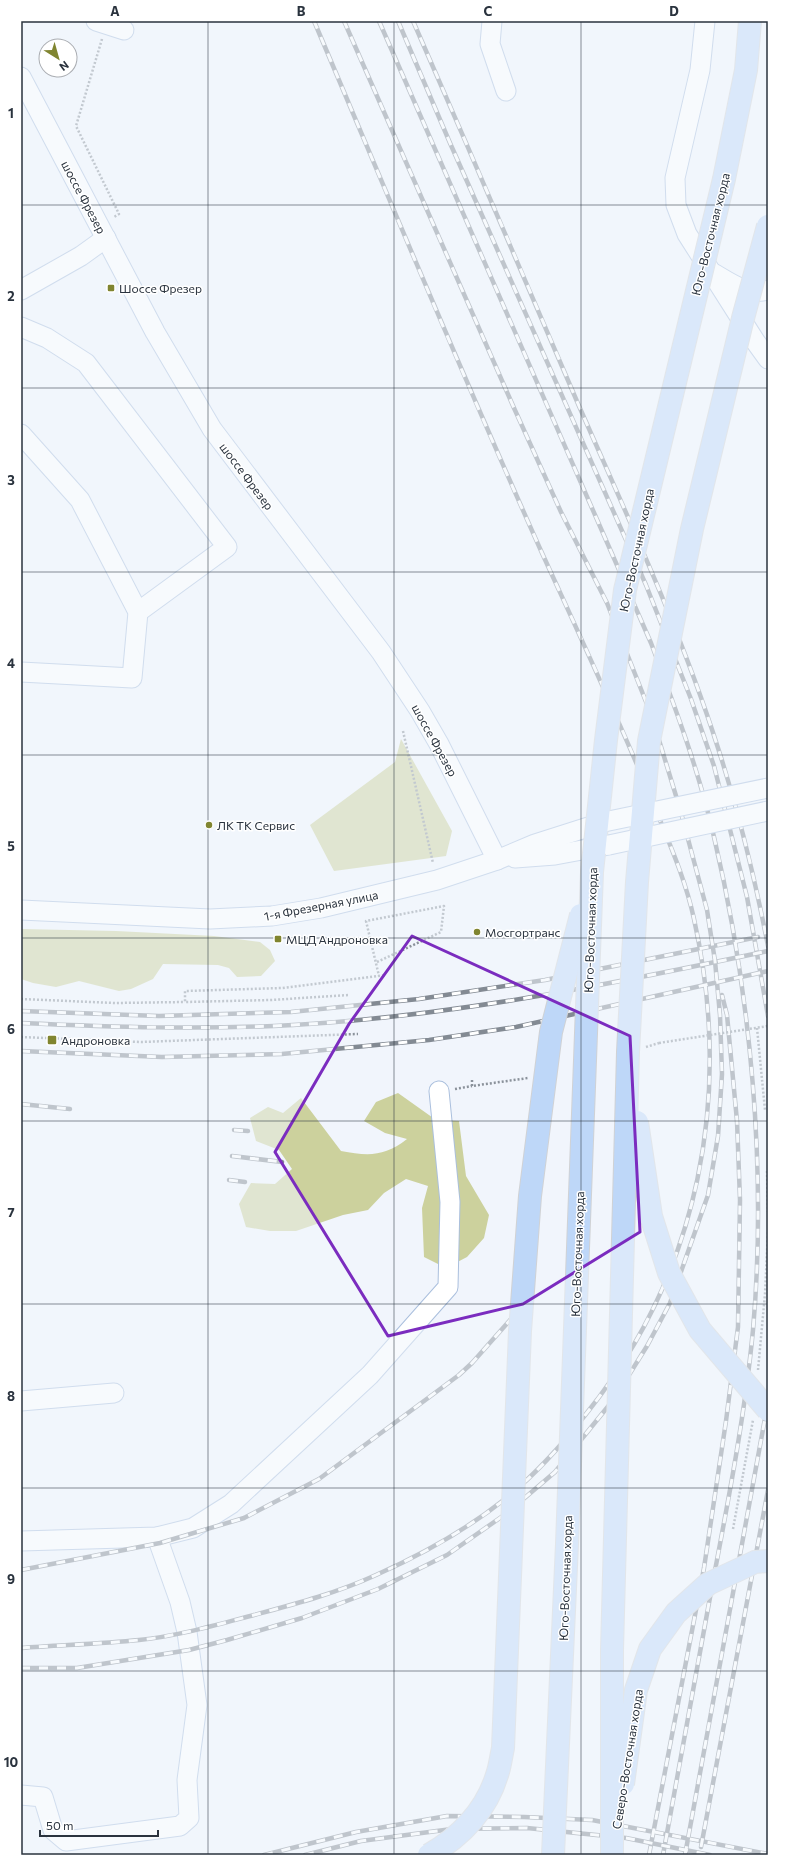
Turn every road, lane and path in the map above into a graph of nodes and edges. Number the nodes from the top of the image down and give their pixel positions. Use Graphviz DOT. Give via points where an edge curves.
graph roads {
  1 [pos="492,21"];
  2 [pos="705,21"];
  3 [pos="750,21"];
  4 [pos="101,23"];
  5 [pos="124,30"];
  6 [pos="21,77"];
  7 [pos="506,91"];
  8 [pos="114,217"];
  9 [pos="768,226"];
  10 [pos="106,238"];
  11 [pos="711,271"];
  12 [pos="22,288"];
  13 [pos="768,290"];
  14 [pos="21,327"];
  15 [pos="768,359"];
  16 [pos="21,434"];
  17 [pos="138,612"];
  18 [pos="21,672"];
  19 [pos="404,731"];
  20 [pos="768,788"];
  21 [pos="768,811"];
  22 [pos="498,860"];
  23 [pos="435,869"];
  24 [pos="592,872"];
  25 [pos="21,910"];
  26 [pos="377,962"];
  27 [pos="386,975"];
  28 [pos="379,976"];
  29 [pos="348,995"];
  30 [pos="21,999"];
  31 [pos="185,1002"];
  32 [pos="768,1026"];
  33 [pos="757,1028"];
  34 [pos="358,1034"];
  35 [pos="21,1037"];
  36 [pos="659,1043"];
  37 [pos="628,1052"];
  38 [pos="439,1091"];
  39 [pos="765,1110"];
  40 [pos="766,1172"];
  41 [pos="768,1212"];
  42 [pos="114,1393"];
  43 [pos="21,1401"];
  44 [pos="768,1410"];
  45 [pos="157,1537"];
  46 [pos="21,1541"];
  47 [pos="768,1561"];
  48 [pos="21,1795"];
  49 [pos="429,1855"];
  50 [pos="553,1855"];
  51 [pos="612,1855"];
  1 -- 7 [label="street" via="490,44"];
  2 -- 11 [label="street" via="700,70 675,178 676,205 687,234"];
  3 -- 24 [label="main road, Юго-Восточная хорда, bridge" via="746,70 724,179 625,590"];
  4 -- 5 [label="street"];
  4 -- 8 [label="path" via="76,126 119,214"];
  6 -- 10 [label="street, шоссе Фрезер"];
  9 -- 37 [label="main road, bridge" via="692,529 649,741 637,882"];
  10 -- 12 [label="street" via="81,256"];
  10 -- 22 [label="street, шоссе Фрезер" via="212,429 380,652 416,705 446,757"];
  11 -- 13 [label="street" via="736,287 750,291"];
  11 -- 15 [label="street"];
  14 -- 17 [label="street" via="47,338 86,363 226,547"];
  16 -- 17 [label="street" via="80,500"];
  17 -- 18 [label="street" via="132,678"];
  19 -- 23 [label="path"];
  20 -- 22 [label="street, 1-я Фрезерная улица, bridge" via="604,822 535,844"];
  21 -- 22 [label="street, 1-я Фрезерная улица, bridge" via="554,855"];
  22 -- 25 [label="street, 1-я Фрезерная улица" via="437,880 321,908 272,916 210,920"];
  24 -- 49 [label="main road, bridge" via="551,1032 530,1196 520,1331 503,1748 498,1775 485,1802 468,1826 448,1844"];
  24 -- 50 [label="main road, Юго-Восточная хорда, bridge"];
  26 -- 26 [label="path" via="441,932 444,906 366,921"];
  26 -- 28 [label="path"];
  27 -- 28 [label="path"];
  28 -- 31 [label="path" via="282,988 185,992"];
  29 -- 31 [label="path"];
  30 -- 31 [label="path" via="115,1003"];
  32 -- 33 [label="path, bridge"];
  33 -- 36 [label="path, bridge"];
  33 -- 39 [label="path"];
  34 -- 35 [label="path" via="141,1042"];
  37 -- 44 [label="main road, bridge" via="651,1216 669,1273 700,1330"];
  37 -- 51 [label="main road, bridge" via="612,1650"];
  38 -- 45 [label="street" via="450,1202 448,1287 370,1375 231,1504 193,1528"];
  40 -- 41 [label="path"];
  42 -- 43 [label="street"];
  45 -- 46 [label="street"];
  45 -- 48 [label="street" via="180,1602 187,1632 197,1706 187,1780 189,1818 180,1826 66,1841 53,1830 43,1797"];
  47 -- 51 [label="main road, Северо-Восточная хорда, bridge" via="755,1562 708,1584 676,1613 650,1649 636,1690"];
}
